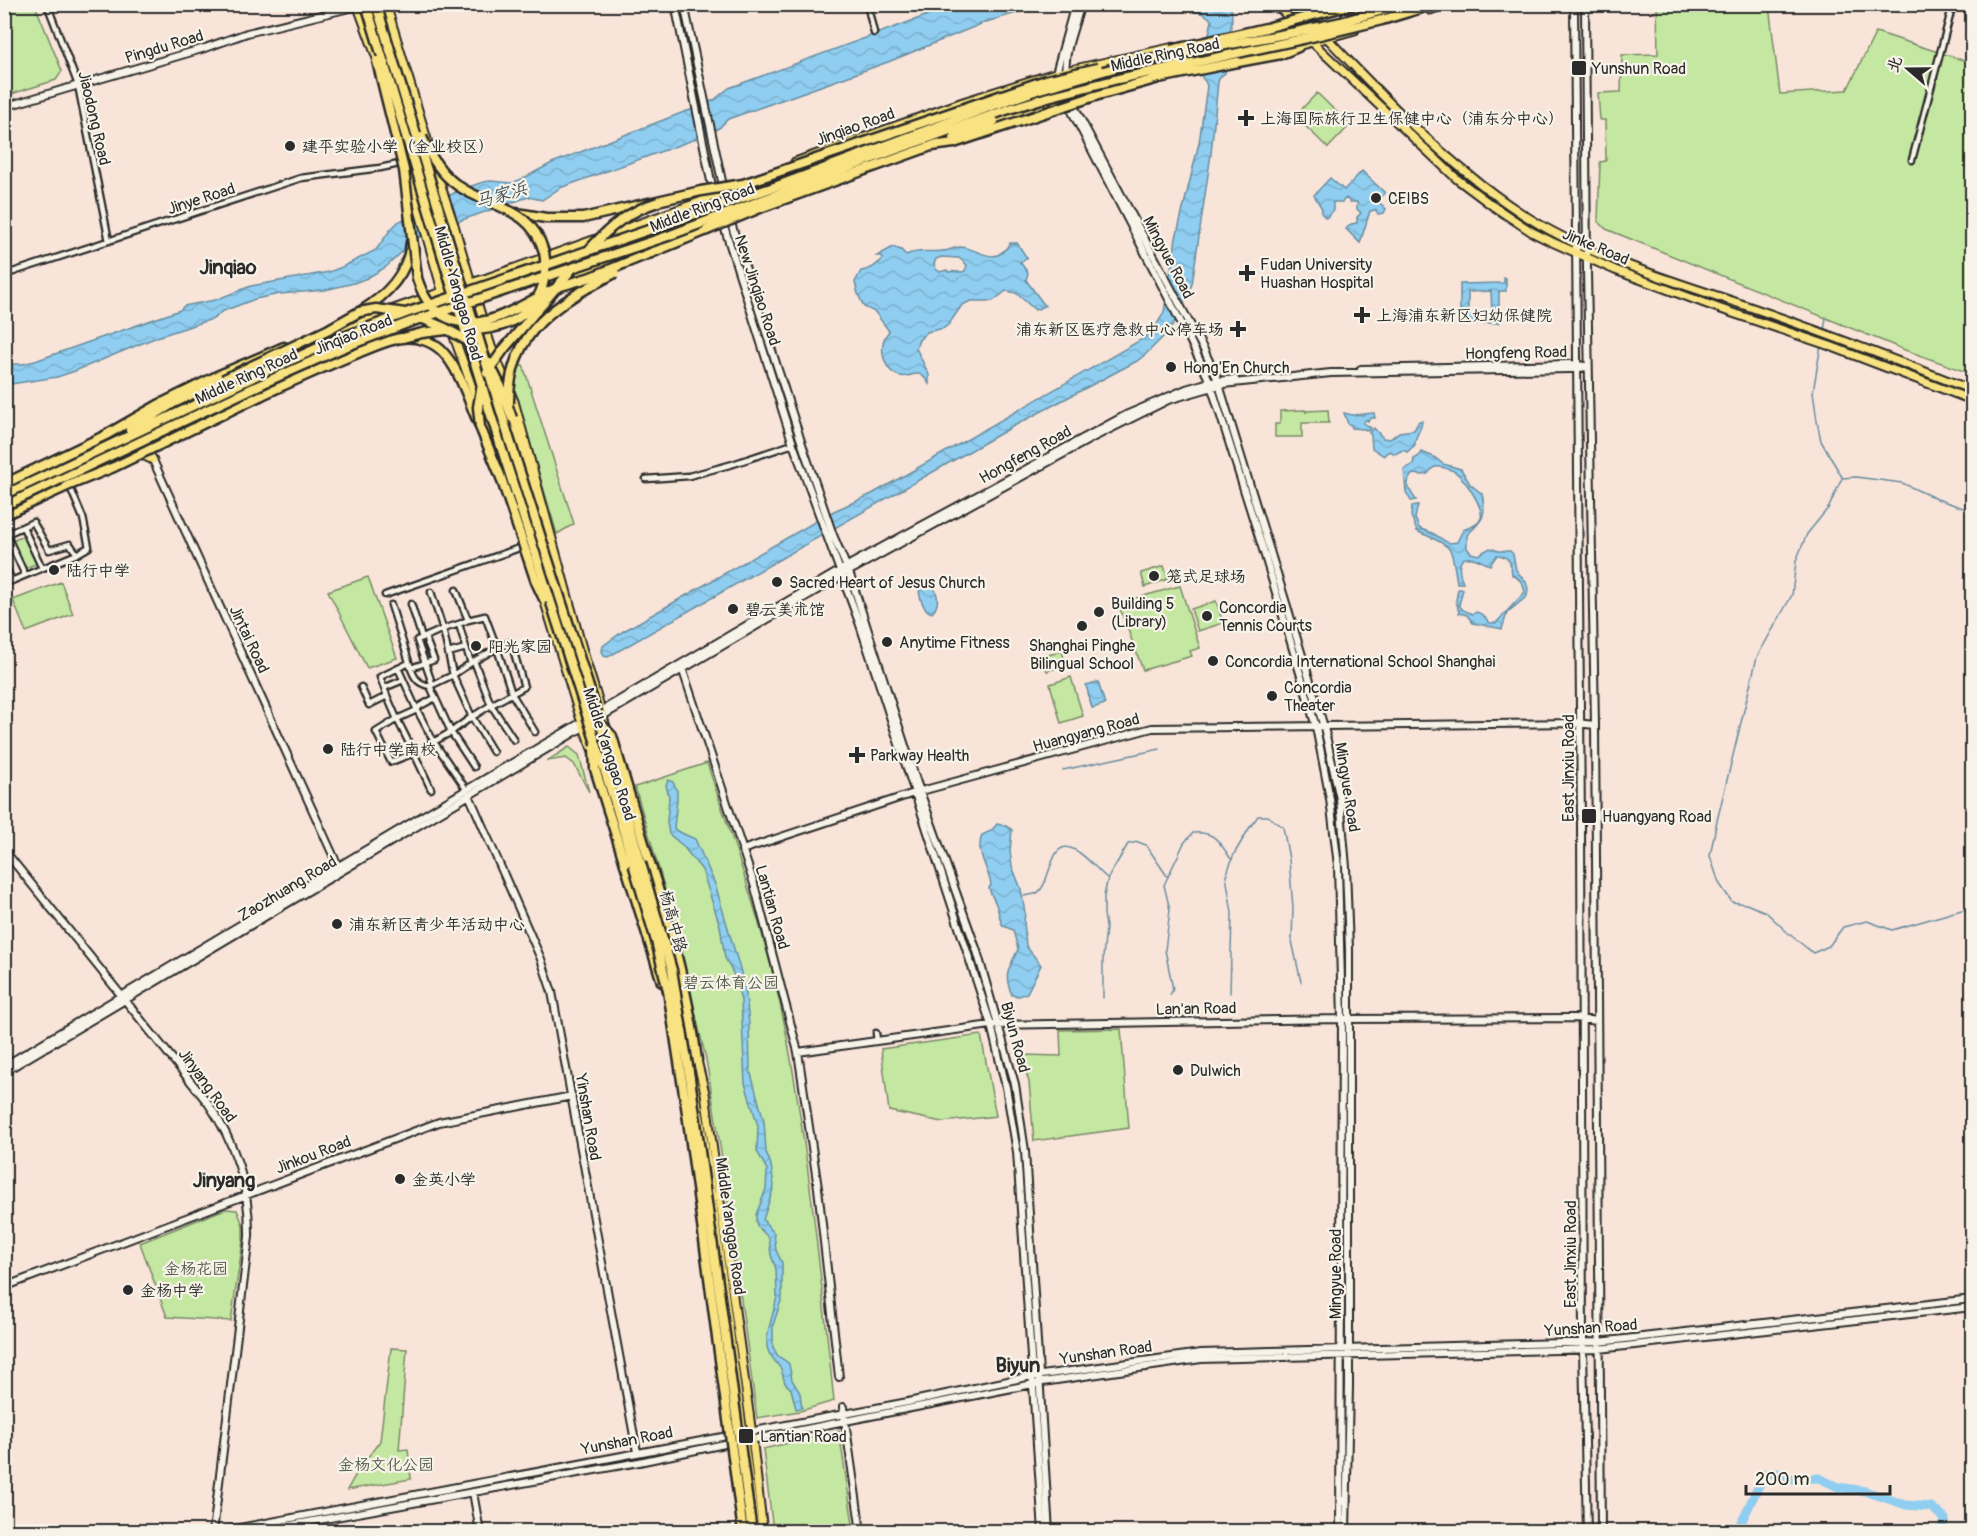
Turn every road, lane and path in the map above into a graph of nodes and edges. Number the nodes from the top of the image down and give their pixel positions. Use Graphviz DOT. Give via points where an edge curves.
graph roads {
  1 [pos="47,4"];
  2 [pos="376,4"];
  3 [pos="386,4"];
  4 [pos="675,4"];
  5 [pos="684,4"];
  6 [pos="867,4"];
  7 [pos="1075,4"];
  8 [pos="1081,4"];
  9 [pos="1268,4"];
  10 [pos="1295,4"];
  11 [pos="1354,4"];
  12 [pos="1367,4"];
  13 [pos="1404,4"];
  14 [pos="1435,4"];
  15 [pos="1448,4"];
  16 [pos="1574,4"];
  17 [pos="1585,4"];
  18 [pos="1953,4"];
  19 [pos="363,5"];
  20 [pos="1278,7"];
  21 [pos="1075,13"];
  22 [pos="1310,20"];
  23 [pos="1295,24"];
  24 [pos="874,33"];
  25 [pos="386,35"];
  26 [pos="1326,38"];
  27 [pos="1314,43"];
  28 [pos="1298,46"];
  29 [pos="1138,61"];
  30 [pos="1238,61"];
  31 [pos="1122,66"];
  32 [pos="1065,71"];
  33 [pos="1056,73"];
  34 [pos="78,85"];
  35 [pos="1069,99"];
  36 [pos="1025,104"];
  37 [pos="4,107"];
  38 [pos="932,146"];
  39 [pos="1912,160"];
  40 [pos="409,161"];
  41 [pos="724,190"];
  42 [pos="715,198"];
  43 [pos="658,202"];
  44 [pos="760,208"];
  45 [pos="729,211"];
  46 [pos="517,213"];
  47 [pos="720,213"];
  48 [pos="722,221"];
  49 [pos="679,232"];
  50 [pos="411,235"];
  51 [pos="644,240"];
  52 [pos="109,241"];
  53 [pos="1576,242"];
  54 [pos="1587,248"];
  55 [pos="651,253"];
  56 [pos="1576,254"];
  57 [pos="548,256"];
  58 [pos="1587,258"];
  59 [pos="1160,274"];
  60 [pos="4,275"];
  61 [pos="544,279"];
  62 [pos="471,283"];
  63 [pos="443,292"];
  64 [pos="474,293"];
  65 [pos="446,303"];
  66 [pos="478,303"];
  67 [pos="448,311"];
  68 [pos="359,312"];
  69 [pos="367,320"];
  70 [pos="376,324"];
  71 [pos="403,338"];
  72 [pos="364,344"];
  73 [pos="1577,367"];
  74 [pos="1588,367"];
  75 [pos="235,382"];
  76 [pos="1214,384"];
  77 [pos="254,388"];
  78 [pos="1972,390"];
  79 [pos="1972,400"];
  80 [pos="134,418"];
  81 [pos="512,418"];
  82 [pos="480,427"];
  83 [pos="139,430"];
  84 [pos="145,444"];
  85 [pos="793,444"];
  86 [pos="104,448"];
  87 [pos="135,456"];
  88 [pos="153,460"];
  89 [pos="86,471"];
  90 [pos="4,479"];
  91 [pos="646,479"];
  92 [pos="4,484"];
  93 [pos="68,487"];
  94 [pos="4,495"];
  95 [pos="4,507"];
  96 [pos="821,511"];
  97 [pos="4,517"];
  98 [pos="23,526"];
  99 [pos="6,532"];
  100 [pos="527,545"];
  101 [pos="77,555"];
  102 [pos="4,563"];
  103 [pos="42,568"];
  104 [pos="844,571"];
  105 [pos="25,575"];
  106 [pos="12,581"];
  107 [pos="4,584"];
  108 [pos="456,590"];
  109 [pos="431,592"];
  110 [pos="385,595"];
  111 [pos="411,604"];
  112 [pos="391,605"];
  113 [pos="468,620"];
  114 [pos="567,623"];
  115 [pos="459,624"];
  116 [pos="443,629"];
  117 [pos="559,629"];
  118 [pos="422,638"];
  119 [pos="404,646"];
  120 [pos="466,648"];
  121 [pos="497,648"];
  122 [pos="448,653"];
  123 [pos="474,661"];
  124 [pos="425,663"];
  125 [pos="682,667"];
  126 [pos="398,668"];
  127 [pos="411,668"];
  128 [pos="453,675"];
  129 [pos="403,680"];
  130 [pos="430,686"];
  131 [pos="361,687"];
  132 [pos="384,688"];
  133 [pos="512,694"];
  134 [pos="387,696"];
  135 [pos="435,698"];
  136 [pos="491,705"];
  137 [pos="417,710"];
  138 [pos="601,716"];
  139 [pos="472,717"];
  140 [pos="397,719"];
  141 [pos="1581,723"];
  142 [pos="583,724"];
  143 [pos="1595,724"];
  144 [pos="1316,727"];
  145 [pos="1324,727"];
  146 [pos="451,732"];
  147 [pos="535,732"];
  148 [pos="592,734"];
  149 [pos="514,740"];
  150 [pos="434,742"];
  151 [pos="493,752"];
  152 [pos="414,753"];
  153 [pos="474,767"];
  154 [pos="431,789"];
  155 [pos="466,790"];
  156 [pos="917,792"];
  157 [pos="4,850"];
  158 [pos="742,850"];
  159 [pos="339,869"];
  160 [pos="662,982"];
  161 [pos="124,998"];
  162 [pos="666,1001"];
  163 [pos="1582,1018"];
  164 [pos="1342,1019"];
  165 [pos="1349,1020"];
  166 [pos="1597,1021"];
  167 [pos="991,1025"];
  168 [pos="999,1025"];
  169 [pos="876,1033"];
  170 [pos="877,1041"];
  171 [pos="798,1052"];
  172 [pos="698,1060"];
  173 [pos="4,1066"];
  174 [pos="4,1072"];
  175 [pos="572,1096"];
  176 [pos="247,1194"];
  177 [pos="723,1277"];
  178 [pos="4,1287"];
  179 [pos="1972,1299"];
  180 [pos="1972,1307"];
  181 [pos="710,1310"];
  182 [pos="1599,1345"];
  183 [pos="1583,1346"];
  184 [pos="1340,1351"];
  185 [pos="1348,1352"];
  186 [pos="1035,1376"];
  187 [pos="839,1377"];
  188 [pos="1036,1383"];
  189 [pos="844,1414"];
  190 [pos="748,1436"];
  191 [pos="727,1439"];
  192 [pos="637,1452"];
  193 [pos="639,1463"];
  194 [pos="471,1484"];
  195 [pos="473,1492"];
  196 [pos="213,1532"];
  197 [pos="218,1532"];
  198 [pos="253,1532"];
  199 [pos="480,1532"];
  200 [pos="743,1532"];
  201 [pos="754,1532"];
  202 [pos="763,1532"];
  203 [pos="861,1532"];
  204 [pos="1043,1532"];
  205 [pos="1048,1532"];
  206 [pos="1340,1532"];
  207 [pos="1346,1532"];
  208 [pos="1587,1532"];
  209 [pos="1600,1532"];
  1 -- 34 [label="street, Jiaodong Road"];
  2 -- 25 [label="highway, Middle Yanggao Road, bridge"];
  3 -- 62 [label="main road, Middle Yanggao Road, bridge"];
  4 -- 42 [label="street, New Jinqiao Road"];
  5 -- 41 [label="street, New Jinqiao Road"];
  6 -- 24 [label="street"];
  7 -- 21 [label="street"];
  8 -- 21 [label="street"];
  9 -- 20 [label="main road"];
  10 -- 22 [label="main road, Jinke Road"];
  11 -- 29 [label="highway, bridge" via="1164,51"];
  12 -- 22 [label="main road, Jinqiao Road"];
  13 -- 29 [label="highway, Middle Ring Road, bridge" via="1296,32"];
  14 -- 36 [label="highway, Middle Ring Road, bridge"];
  15 -- 26 [label="main road"];
  16 -- 53 [label="street, East Jinxiu Road"];
  17 -- 54 [label="street, East Jinxiu Road"];
  18 -- 39 [label="street"];
  19 -- 34 [label="street, Pingdu Road" via="248,33"];
  19 -- 40 [label="main road, Middle Yanggao Road"];
  19 -- 50 [label="highway, bridge" via="402,155"];
  19 -- 117 [label="highway, Middle Yanggao Road, bridge"];
  20 -- 23 [label="main road, Jinke Road"];
  21 -- 32 [label="street"];
  21 -- 33 [label="street"];
  22 -- 23 [label="main road, Jinqiao Road"];
  22 -- 26 [label="main road, Jinke Road"];
  23 -- 27 [label="main road, Jinke Road"];
  23 -- 32 [label="main road, Jinqiao Road, bridge"];
  25 -- 46 [label="highway, bridge" via="416,123 439,168 467,192"];
  25 -- 114 [label="highway, Middle Yanggao Road, bridge"];
  26 -- 27 [label="main road"];
  26 -- 53 [label="main road, Jinke Road" via="1469,175 1522,214"];
  27 -- 28 [label="main road"];
  27 -- 56 [label="main road, Jinke Road" via="1457,179 1513,220"];
  28 -- 30 [label="highway" via="1281,54"];
  29 -- 31 [label="highway, Middle Ring Road, bridge"];
  30 -- 35 [label="main road, Jinqiao Road, bridge" via="1176,71"];
  30 -- 38 [label="highway, bridge" via="1159,78 954,143"];
  31 -- 43 [label="highway, bridge" via="1089,69 1046,80 742,184"];
  31 -- 70 [label="highway, Middle Ring Road, bridge" via="1001,102 777,186"];
  32 -- 33 [label="main road, Jinqiao Road"];
  32 -- 35 [label="street"];
  33 -- 35 [label="street"];
  33 -- 41 [label="main road, Jinqiao Road" via="963,102"];
  34 -- 37 [label="street, Pingdu Road"];
  34 -- 52 [label="street, Jiaodong Road"];
  35 -- 45 [label="main road, Jinqiao Road"];
  35 -- 59 [label="street, Mingyue Road"];
  36 -- 38 [label="highway, bridge"];
  36 -- 49 [label="highway, Middle Ring Road, bridge"];
  38 -- 44 [label="highway, bridge"];
  40 -- 52 [label="street, Jinye Road" via="301,178"];
  40 -- 63 [label="main road, Middle Yanggao Road"];
  41 -- 42 [label="main road"];
  41 -- 45 [label="street, New Jinqiao Road"];
  42 -- 47 [label="street, New Jinqiao Road"];
  42 -- 51 [label="main road" via="711,207 659,226"];
  42 -- 57 [label="main road, Jinqiao Road"];
  43 -- 46 [label="highway, bridge" via="583,218"];
  43 -- 82 [label="highway, bridge" via="635,210 606,232 504,349 482,384"];
  44 -- 49 [label="highway, bridge"];
  44 -- 55 [label="highway, bridge"];
  45 -- 47 [label="main road, Jinqiao Road"];
  45 -- 48 [label="main road"];
  45 -- 96 [label="street, New Jinqiao Road"];
  46 -- 71 [label="highway, bridge" via="535,232 546,260 545,278 532,306 500,326 432,331"];
  47 -- 48 [label="street, New Jinqiao Road"];
  47 -- 51 [label="main road, Jinqiao Road"];
  48 -- 61 [label="main road, Jinqiao Road" via="566,278"];
  48 -- 85 [label="street, New Jinqiao Road"];
  49 -- 77 [label="highway, Middle Ring Road, bridge" via="410,322"];
  50 -- 55 [label="highway, bridge" via="417,278 428,303 450,320 462,322 500,316 560,287"];
  50 -- 68 [label="highway, bridge" via="407,260 395,284"];
  51 -- 61 [label="main road, Jinqiao Road"];
  52 -- 60 [label="street, Jinye Road"];
  53 -- 54 [label="main road, Jinke Road"];
  53 -- 56 [label="street, East Jinxiu Road"];
  54 -- 58 [label="street, East Jinxiu Road"];
  54 -- 78 [label="main road, Jinke Road"];
  55 -- 81 [label="highway, bridge" via="556,307 529,335 511,372"];
  56 -- 58 [label="main road, Jinke Road"];
  56 -- 73 [label="street, East Jinxiu Road"];
  57 -- 62 [label="main road, Jinqiao Road"];
  57 -- 64 [label="main road" via="533,272"];
  58 -- 74 [label="street, East Jinxiu Road"];
  58 -- 79 [label="main road, Jinke Road"];
  59 -- 76 [label="street, Mingyue Road"];
  59 -- 76 [label="street, Mingyue Road" via="1209,361"];
  61 -- 66 [label="main road, Jinqiao Road"];
  62 -- 63 [label="main road, Jinqiao Road"];
  62 -- 64 [label="main road, Middle Yanggao Road"];
  62 -- 65 [label="main road" via="467,292"];
  63 -- 65 [label="main road, Middle Yanggao Road"];
  63 -- 69 [label="main road, Jinqiao Road"];
  64 -- 66 [label="main road, Middle Yanggao Road"];
  64 -- 67 [label="main road"];
  65 -- 67 [label="main road, Middle Yanggao Road"];
  65 -- 72 [label="main road" via="374,330"];
  66 -- 67 [label="main road, Jinqiao Road"];
  66 -- 138 [label="main road, Middle Yanggao Road" via="514,401"];
  67 -- 72 [label="main road, Jinqiao Road"];
  67 -- 100 [label="main road, Middle Yanggao Road"];
  68 -- 81 [label="highway, bridge" via="404,312 464,338 495,372"];
  68 -- 86 [label="highway, bridge" via="172,404"];
  69 -- 75 [label="main road, Jinqiao Road"];
  69 -- 80 [label="main road, Jinqiao Road" via="340,325 300,341"];
  70 -- 86 [label="highway, Middle Ring Road, bridge"];
  70 -- 92 [label="highway, bridge" via="325,334 251,360"];
  71 -- 82 [label="highway, bridge" via="426,340 442,351 454,368"];
  71 -- 93 [label="highway, bridge" via="332,363"];
  72 -- 84 [label="main road, Jinqiao Road"];
  73 -- 74 [label="street, Hongfeng Road"];
  73 -- 76 [label="street, Hongfeng Road" via="1331,370"];
  73 -- 141 [label="street, East Jinxiu Road"];
  74 -- 143 [label="street, East Jinxiu Road"];
  75 -- 83 [label="main road, Jinqiao Road"];
  75 -- 84 [label="main road" via="218,399 154,429"];
  76 -- 104 [label="street, Hongfeng Road" via="1166,396 1128,414"];
  76 -- 144 [label="street, Mingyue Road"];
  76 -- 145 [label="street, Mingyue Road"];
  77 -- 93 [label="highway, bridge"];
  77 -- 95 [label="highway, Middle Ring Road, bridge"];
  80 -- 83 [label="street, Jintai Road"];
  80 -- 90 [label="main road, Jinqiao Road"];
  81 -- 114 [label="highway, bridge"];
  82 -- 117 [label="highway, bridge" via="536,582"];
  83 -- 84 [label="street, Jintai Road"];
  83 -- 94 [label="main road, Jinqiao Road"];
  84 -- 87 [label="main road, Jinqiao Road"];
  84 -- 88 [label="street, Jintai Road"];
  84 -- 89 [label="main road, Jinqiao Road"];
  85 -- 91 [label="street" via="689,476"];
  85 -- 96 [label="street, New Jinqiao Road"];
  86 -- 94 [label="highway, Middle Ring Road, bridge"];
  87 -- 88 [label="main road"];
  87 -- 93 [label="main road, Jinqiao Road"];
  88 -- 159 [label="street, Jintai Road"];
  89 -- 93 [label="main road"];
  89 -- 95 [label="main road, Jinqiao Road"];
  93 -- 97 [label="highway"];
  93 -- 101 [label="street" via="89,547"];
  96 -- 104 [label="street, New Jinqiao Road"];
  98 -- 99 [label="street"];
  98 -- 101 [label="street" via="36,524 49,550 69,544"];
  98 -- 103 [label="street"];
  99 -- 105 [label="street"];
  100 -- 110 [label="street"];
  100 -- 142 [label="main road, Middle Yanggao Road"];
  101 -- 103 [label="street"];
  102 -- 106 [label="street"];
  103 -- 105 [label="street"];
  104 -- 125 [label="street, Hongfeng Road"];
  104 -- 156 [label="street, Biyun Road"];
  105 -- 106 [label="street"];
  106 -- 107 [label="street"];
  108 -- 113 [label="street"];
  109 -- 116 [label="street"];
  111 -- 118 [label="street"];
  112 -- 119 [label="street"];
  113 -- 115 [label="street"];
  113 -- 121 [label="street" via="485,616"];
  114 -- 138 [label="highway, 杨高中路, bridge"];
  115 -- 116 [label="street"];
  115 -- 120 [label="street"];
  116 -- 118 [label="street"];
  116 -- 122 [label="street"];
  117 -- 148 [label="highway, 杨高中路, bridge"];
  118 -- 119 [label="street"];
  118 -- 124 [label="street"];
  118 -- 124 [label="street" via="434,660"];
  119 -- 127 [label="street"];
  120 -- 122 [label="street"];
  120 -- 123 [label="street" via="471,663"];
  121 -- 123 [label="street"];
  121 -- 133 [label="street"];
  121 -- 133 [label="street" via="511,642 524,687"];
  122 -- 128 [label="street"];
  123 -- 128 [label="street"];
  123 -- 136 [label="street"];
  124 -- 127 [label="street"];
  124 -- 130 [label="street"];
  125 -- 138 [label="street, Hongfeng Road"];
  125 -- 158 [label="street, Lantian Road"];
  126 -- 127 [label="street" via="409,663"];
  126 -- 129 [label="street"];
  126 -- 132 [label="street" via="380,677"];
  127 -- 130 [label="street" via="418,682"];
  128 -- 130 [label="street"];
  128 -- 139 [label="street"];
  129 -- 132 [label="street"];
  129 -- 137 [label="street"];
  130 -- 135 [label="street"];
  131 -- 134 [label="street" via="369,705"];
  132 -- 134 [label="street"];
  133 -- 136 [label="street"];
  133 -- 147 [label="street"];
  134 -- 140 [label="street"];
  135 -- 137 [label="street"];
  135 -- 146 [label="street"];
  136 -- 139 [label="street"];
  136 -- 149 [label="street"];
  137 -- 140 [label="street"];
  137 -- 150 [label="street"];
  138 -- 142 [label="street, Hongfeng Road"];
  138 -- 172 [label="main road, Middle Yanggao Road" via="671,945"];
  138 -- 172 [label="highway, bridge" via="612,736 674,942"];
  138 -- 201 [label="highway, 杨高中路, bridge" via="672,970"];
  139 -- 146 [label="street"];
  139 -- 151 [label="street"];
  140 -- 152 [label="street"];
  140 -- 152 [label="street" via="376,732 391,762"];
  141 -- 143 [label="street, Huangyang Road"];
  141 -- 145 [label="street, Huangyang Road" via="1459,728"];
  141 -- 163 [label="street, East Jinxiu Road"];
  142 -- 155 [label="street, Zaozhuang Road"];
  142 -- 160 [label="main road, Middle Yanggao Road" via="611,803"];
  143 -- 166 [label="street, East Jinxiu Road"];
  144 -- 145 [label="street, Huangyang Road"];
  144 -- 156 [label="street, Huangyang Road" via="1152,728"];
  144 -- 164 [label="street, Mingyue Road" via="1338,866"];
  145 -- 165 [label="street, Mingyue Road" via="1340,799 1346,867"];
  146 -- 150 [label="street"];
  146 -- 153 [label="street"];
  148 -- 160 [label="highway, bridge" via="595,769"];
  148 -- 200 [label="highway, 杨高中路, bridge" via="636,870 668,991"];
  150 -- 152 [label="street"];
  150 -- 155 [label="street"];
  152 -- 154 [label="street"];
  155 -- 159 [label="street, Zaozhuang Road"];
  155 -- 175 [label="street, Yinshan Road" via="549,981"];
  156 -- 158 [label="street, Huangyang Road"];
  156 -- 167 [label="street, Biyun Road"];
  156 -- 168 [label="street, Biyun Road" via="977,951"];
  157 -- 161 [label="street, Jinyang Road"];
  158 -- 171 [label="street, Lantian Road"];
  159 -- 161 [label="street, Zaozhuang Road"];
  160 -- 162 [label="main road, Middle Yanggao Road"];
  161 -- 173 [label="street, Zaozhuang Road"];
  161 -- 174 [label="street, Zaozhuang Road"];
  161 -- 176 [label="street, Jinyang Road" via="222,1123"];
  162 -- 177 [label="main road, Middle Yanggao Road" via="679,1030 699,1105"];
  162 -- 181 [label="main road"];
  163 -- 165 [label="street, Lan'an Road"];
  163 -- 166 [label="street, Lan'an Road"];
  163 -- 183 [label="street, East Jinxiu Road"];
  164 -- 165 [label="street, Lan'an Road"];
  164 -- 168 [label="street, Lan'an Road"];
  164 -- 184 [label="street, Mingyue Road"];
  165 -- 185 [label="street, Mingyue Road"];
  166 -- 182 [label="street, East Jinxiu Road"];
  167 -- 168 [label="street, Lan'an Road"];
  167 -- 170 [label="street, Lan'an Road"];
  167 -- 186 [label="street, Biyun Road" via="1017,1152"];
  168 -- 186 [label="street, Biyun Road" via="1015,1084 1025,1150"];
  169 -- 170 [label="street"];
  170 -- 171 [label="street, Lan'an Road"];
  171 -- 187 [label="street, Lantian Road"];
  172 -- 190 [label="main road, Middle Yanggao Road" via="733,1298"];
  175 -- 176 [label="street, Jinkou Road" via="439,1122"];
  175 -- 192 [label="street, Yinshan Road"];
  176 -- 178 [label="street, Jinkou Road"];
  176 -- 196 [label="street, Jinyang Road" via="247,1259"];
  177 -- 181 [label="main road"];
  177 -- 190 [label="main road, Middle Yanggao Road"];
  179 -- 182 [label="street, Yunshan Road"];
  180 -- 182 [label="street, Yunshan Road"];
  181 -- 191 [label="main road"];
  182 -- 183 [label="street, Yunshan Road"];
  182 -- 209 [label="street, East Jinxiu Road"];
  183 -- 185 [label="street, Yunshan Road"];
  183 -- 208 [label="street, East Jinxiu Road"];
  184 -- 185 [label="street, Yunshan Road"];
  184 -- 186 [label="street, Yunshan Road" via="1200,1353"];
  184 -- 188 [label="street, Yunshan Road" via="1201,1359"];
  184 -- 206 [label="street, Mingyue Road"];
  185 -- 207 [label="street, Mingyue Road"];
  186 -- 188 [label="street, Biyun Road"];
  186 -- 189 [label="street, Yunshan Road"];
  188 -- 189 [label="street, Yunshan Road"];
  188 -- 204 [label="street, Biyun Road"];
  188 -- 205 [label="street, Biyun Road"];
  189 -- 190 [label="street, Yunshan Road"];
  189 -- 203 [label="street"];
  190 -- 191 [label="street, Yunshan Road"];
  190 -- 201 [label="main road, Middle Yanggao Road"];
  190 -- 202 [label="main road, Middle Yanggao Road"];
  191 -- 192 [label="street, Yunshan Road"];
  191 -- 193 [label="street, Yunshan Road"];
  192 -- 193 [label="street, Yinshan Road"];
  192 -- 194 [label="street, Yunshan Road"];
  193 -- 195 [label="street, Yunshan Road"];
  194 -- 195 [label="street"];
  194 -- 197 [label="street, Yunshan Road"];
  195 -- 198 [label="street, Yunshan Road"];
  195 -- 199 [label="street"];
}
